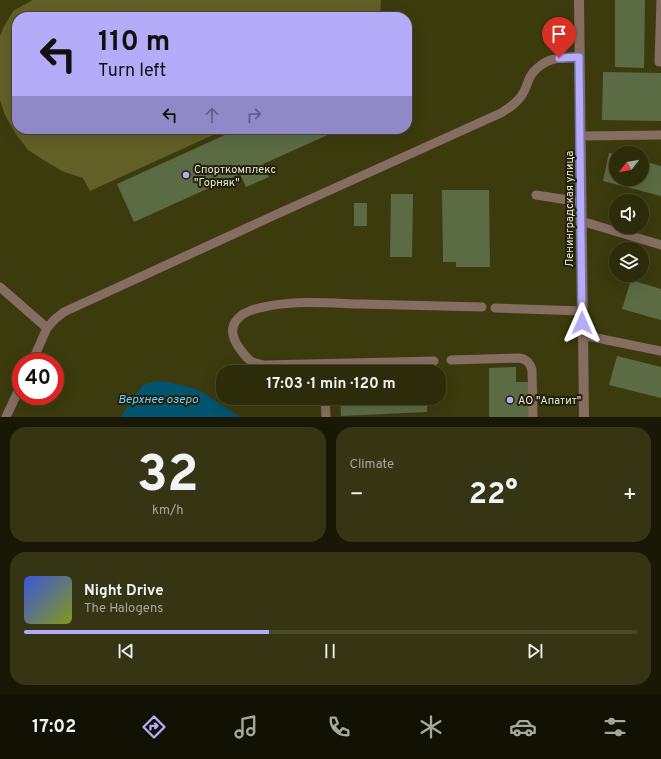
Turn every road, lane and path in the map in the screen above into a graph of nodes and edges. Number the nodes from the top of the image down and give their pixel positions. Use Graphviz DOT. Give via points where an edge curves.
graph roads {
  1 [pos="579,0"];
  2 [pos="661,0"];
  3 [pos="579,57"];
  4 [pos="661,62"];
  5 [pos="661,135"];
  6 [pos="581,136"];
  7 [pos="536,196"];
  8 [pos="581,202"];
  9 [pos="581,221"];
  10 [pos="661,245"];
  11 [pos="0,287"];
  12 [pos="482,307"];
  13 [pos="495,308"];
  14 [pos="582,311"];
  15 [pos="47,328"];
  16 [pos="582,335"];
  17 [pos="661,351"];
  18 [pos="36,353"];
  19 [pos="451,360"];
  20 [pos="434,361"];
  21 [pos="264,365"];
  22 [pos="370,365"];
  23 [pos="12,404"];
  24 [pos="325,405"];
  25 [pos="6,417"];
  26 [pos="326,417"];
  27 [pos="533,417"];
  28 [pos="584,417"];
  1 -- 3 [label="street, Ленинградская улица"];
  2 -- 4 [label="lane"];
  3 -- 6 [label="street, Ленинградская улица"];
  3 -- 15 [label="lane" via="559,58 548,61 538,68 530,76 522,96 501,113 64,312"];
  5 -- 6 [label="lane"];
  6 -- 8 [label="street, Ленинградская улица"];
  7 -- 8 [label="lane"];
  8 -- 9 [label="street, Ленинградская улица"];
  9 -- 10 [label="lane"];
  9 -- 14 [label="street, Ленинградская улица"];
  11 -- 15 [label="lane"];
  12 -- 21 [label="lane" via="318,302 263,307 247,312 237,319 232,329 233,339 247,359"];
  13 -- 14 [label="lane"];
  14 -- 16 [label="street, Ленинградская улица"];
  15 -- 18 [label="lane"];
  16 -- 17 [label="lane"];
  16 -- 28 [label="street, Ленинградская улица"];
  19 -- 27 [label="lane" via="519,358 528,361 532,370"];
  20 -- 22 [label="lane"];
  23 -- 25 [label="lane"];
  24 -- 26 [label="lane"];
}
